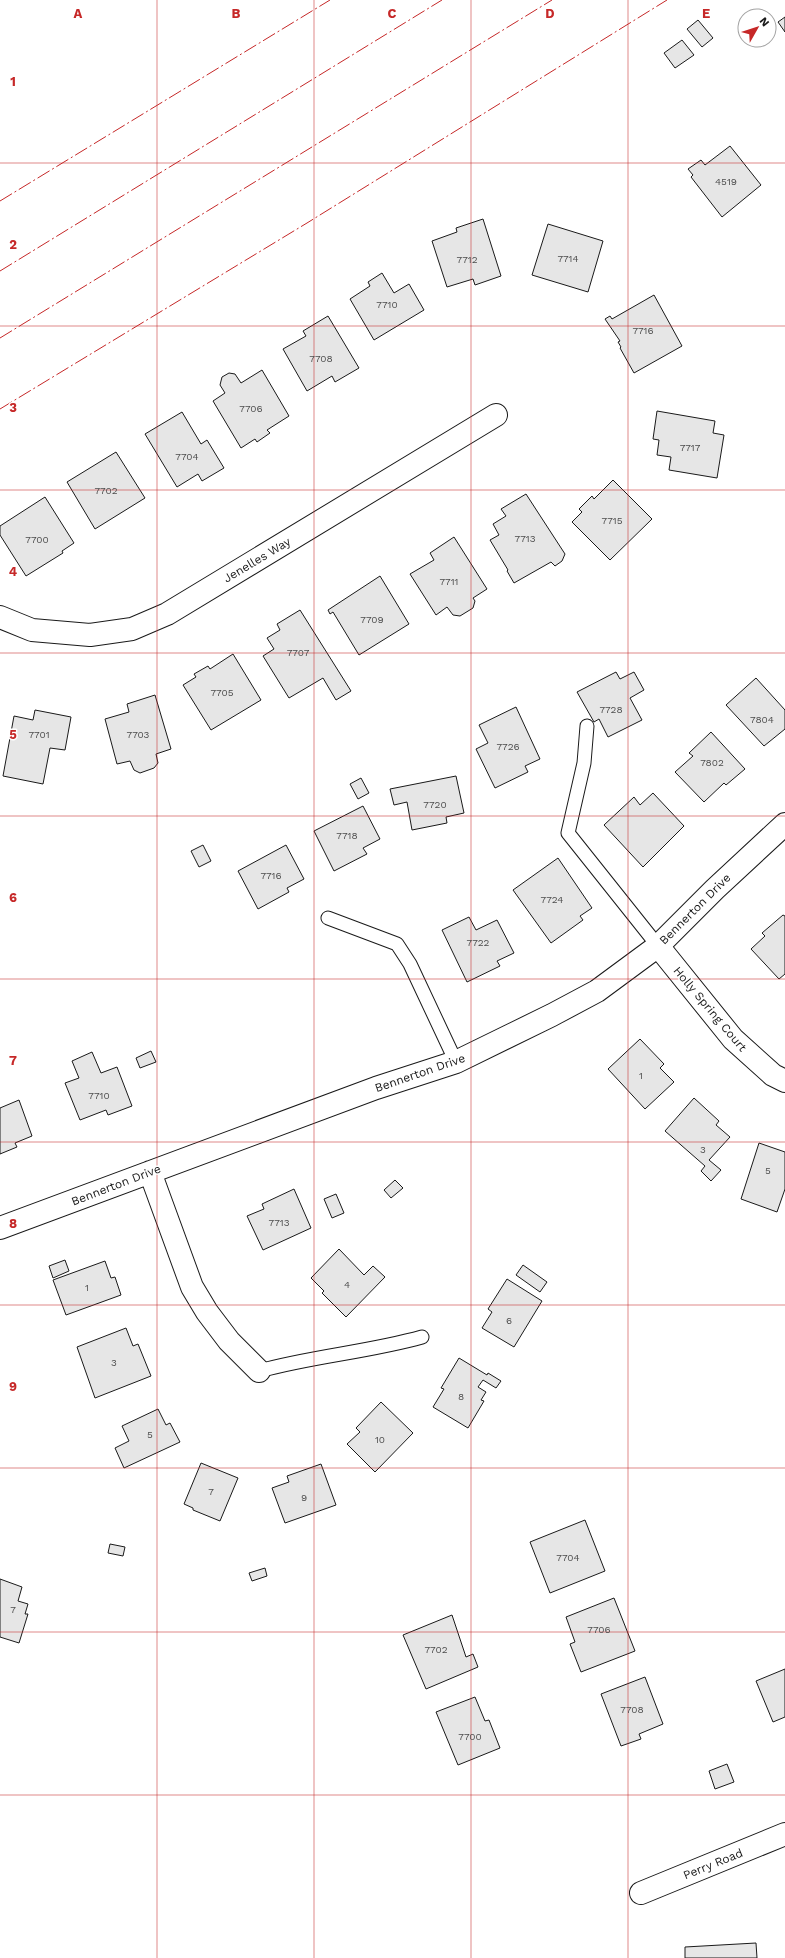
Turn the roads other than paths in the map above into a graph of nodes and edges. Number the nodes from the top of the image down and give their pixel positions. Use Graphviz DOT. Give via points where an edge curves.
graph roads {
  1 [pos="496,415"];
  2 [pos="0,617"];
  3 [pos="587,726"];
  4 [pos="785,824"];
  5 [pos="328,918"];
  6 [pos="658,946"];
  7 [pos="456,1062"];
  8 [pos="785,1081"];
  9 [pos="150,1172"];
  10 [pos="0,1228"];
  11 [pos="422,1337"];
  12 [pos="259,1371"];
  13 [pos="785,1834"];
  14 [pos="641,1893"];
  1 -- 2 [label="street, Jenelles Way" via="160,617 132,629 90,635 32,630"];
  3 -- 6 [label="lane" via="584,763 568,833"];
  4 -- 6 [label="street, Bennerton Drive"];
  5 -- 7 [label="lane" via="397,944 410,964"];
  6 -- 7 [label="street, Bennerton Drive" via="597,991"];
  6 -- 8 [label="street, Holly Spring Court" via="733,1039 773,1075"];
  7 -- 9 [label="street, Bennerton Drive" via="376,1088"];
  9 -- 10 [label="street, Bennerton Drive"];
  9 -- 12 [label="street" via="192,1287 229,1341"];
  11 -- 12 [label="lane"];
  13 -- 14 [label="street, Perry Road"];
}
